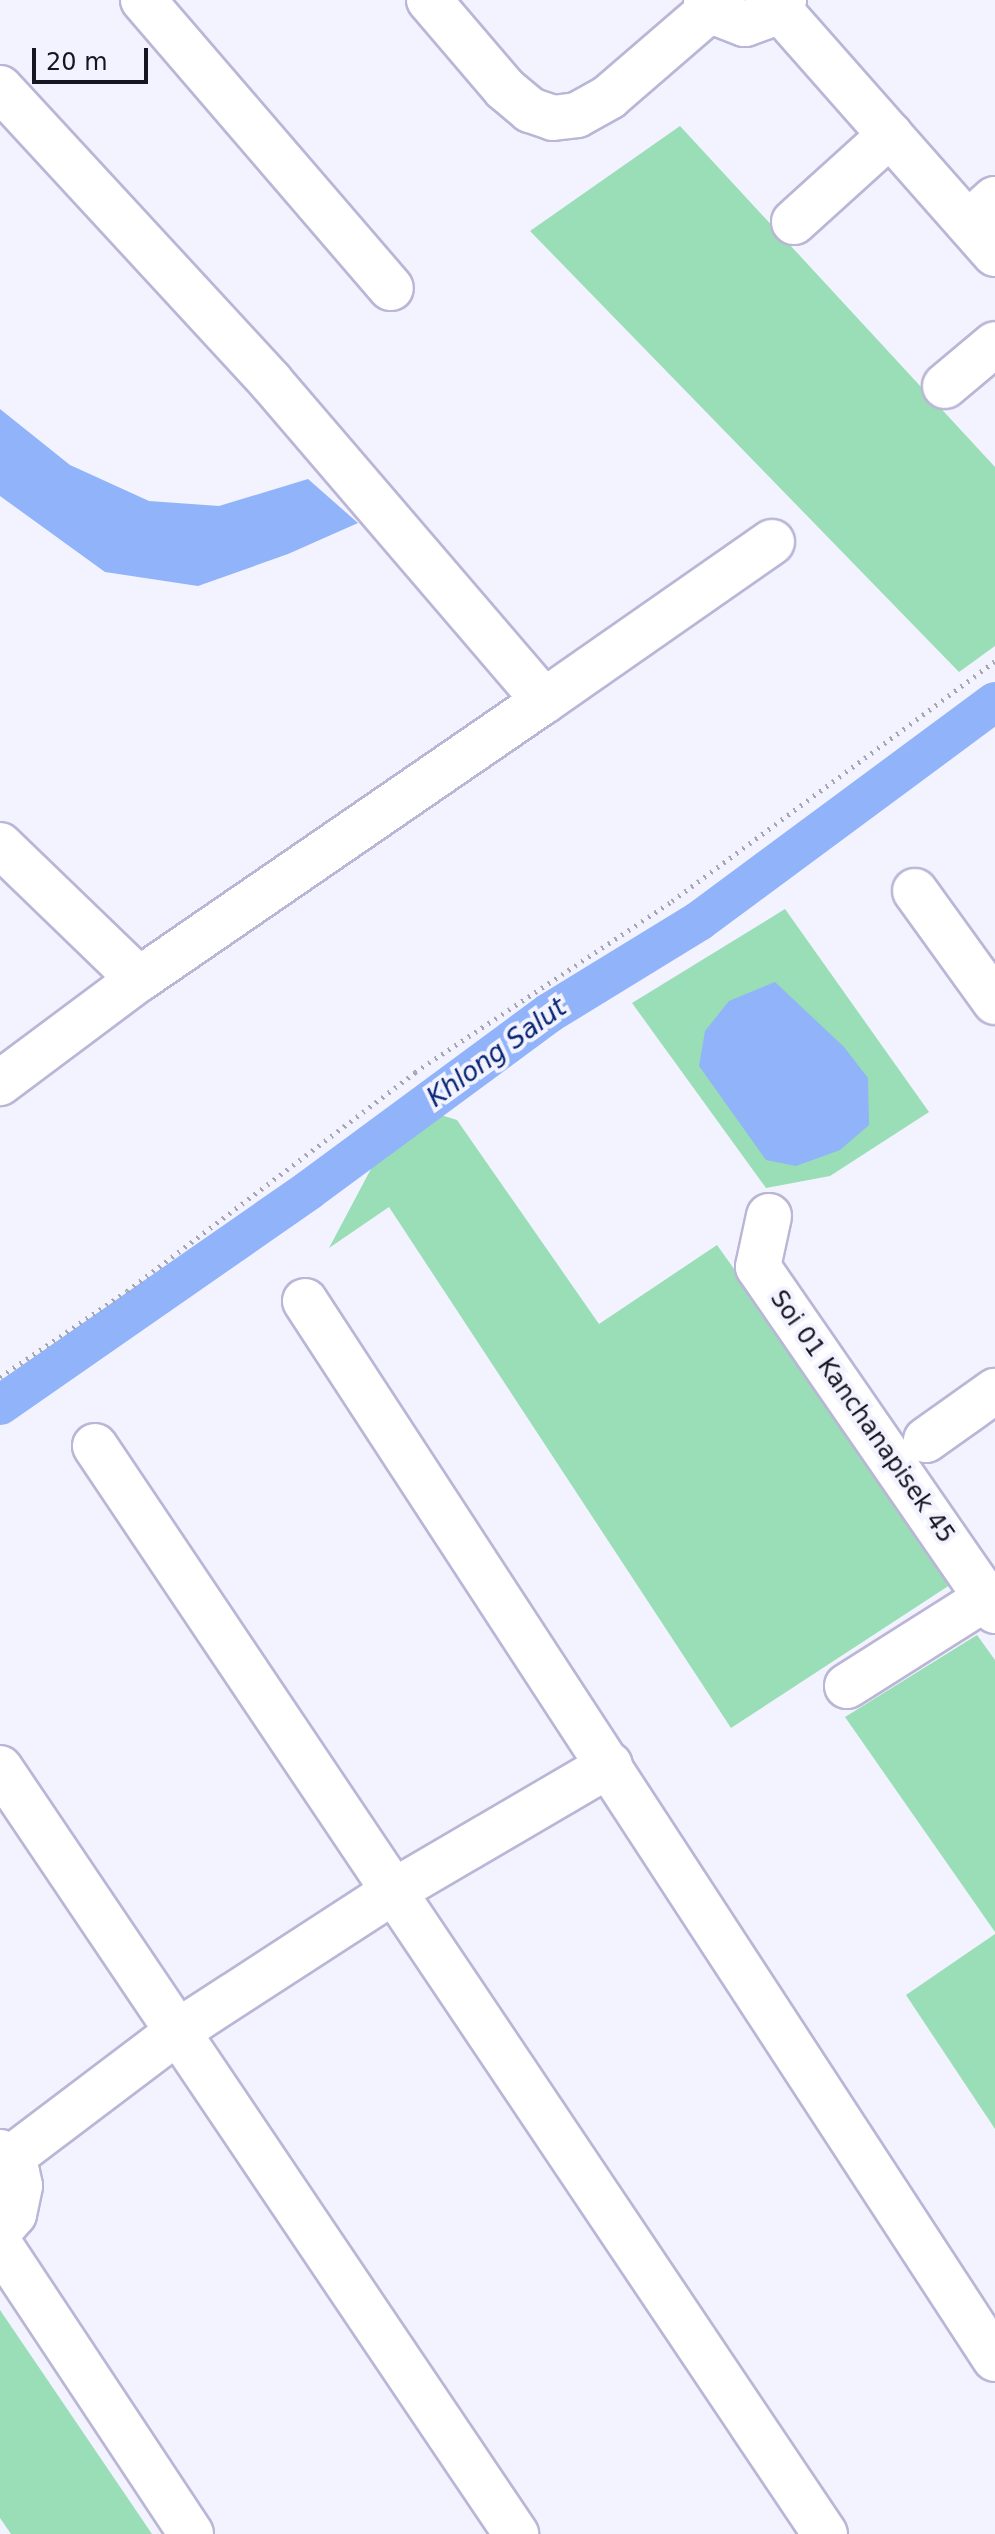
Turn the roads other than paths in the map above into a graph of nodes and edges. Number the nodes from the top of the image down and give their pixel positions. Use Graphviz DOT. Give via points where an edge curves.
graph roads {
  1 [pos="143,0"];
  2 [pos="429,0"];
  3 [pos="709,4"];
  4 [pos="781,4"];
  5 [pos="0,88"];
  6 [pos="890,135"];
  7 [pos="794,222"];
  8 [pos="986,225"];
  9 [pos="391,288"];
  10 [pos="995,344"];
  11 [pos="945,386"];
  12 [pos="772,542"];
  13 [pos="544,701"];
  14 [pos="0,845"];
  15 [pos="915,891"];
  16 [pos="139,979"];
  17 [pos="995,1002"];
  18 [pos="0,1083"];
  19 [pos="769,1216"];
  20 [pos="305,1301"];
  21 [pos="995,1391"];
  22 [pos="926,1440"];
  23 [pos="95,1446"];
  24 [pos="991,1605"];
  25 [pos="847,1686"];
  26 [pos="610,1765"];
  27 [pos="0,1768"];
  28 [pos="394,1891"];
  29 [pos="177,2032"];
  30 [pos="4,2156"];
  31 [pos="0,2230"];
  32 [pos="0,2245"];
  33 [pos="995,2359"];
  34 [pos="191,2534"];
  35 [pos="516,2534"];
  36 [pos="825,2534"];
  1 -- 9 [label="street"];
  2 -- 3 [label="street" via="505,89 530,110 553,118 577,115 609,97"];
  3 -- 4 [label="street" via="729,21 745,24 759,21"];
  4 -- 6 [label="street"];
  5 -- 13 [label="street" via="271,382"];
  6 -- 7 [label="street"];
  6 -- 8 [label="street"];
  10 -- 11 [label="street"];
  12 -- 13 [label="street"];
  13 -- 16 [label="street"];
  14 -- 16 [label="street"];
  15 -- 17 [label="street"];
  16 -- 18 [label="street"];
  19 -- 24 [label="street, Soi 01 Kanchanapisek 45" via="758,1267"];
  20 -- 26 [label="street"];
  21 -- 22 [label="street"];
  23 -- 28 [label="street"];
  24 -- 25 [label="street"];
  26 -- 28 [label="street"];
  26 -- 33 [label="street"];
  27 -- 29 [label="street"];
  28 -- 29 [label="street"];
  28 -- 36 [label="street"];
  29 -- 30 [label="street"];
  29 -- 35 [label="street"];
  30 -- 31 [label="street" via="17,2172 19,2201"];
  32 -- 34 [label="street"];
}
